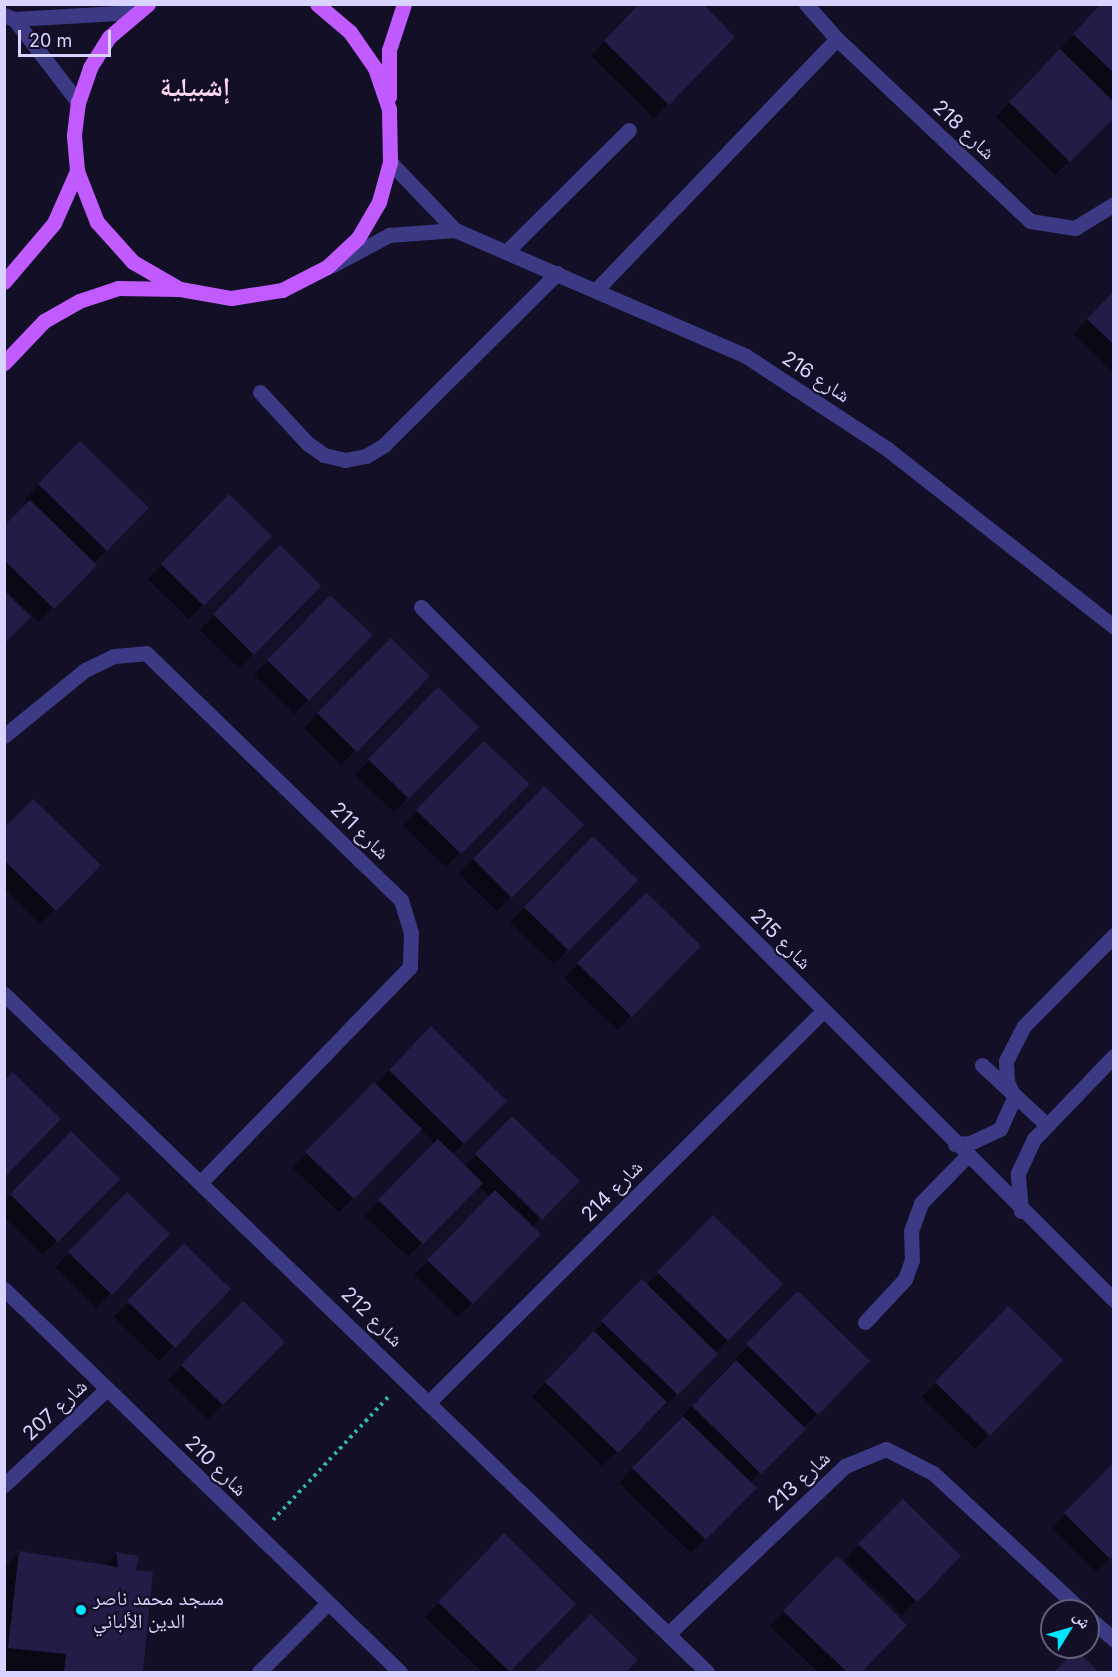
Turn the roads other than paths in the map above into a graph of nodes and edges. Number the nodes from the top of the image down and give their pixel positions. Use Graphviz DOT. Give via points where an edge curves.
graph roads {
  1 [pos="317,4"];
  2 [pos="404,4"];
  3 [pos="806,4"];
  4 [pos="142,8"];
  5 [pos="9,17"];
  6 [pos="837,39"];
  7 [pos="78,102"];
  8 [pos="389,109"];
  9 [pos="629,130"];
  10 [pos="390,162"];
  11 [pos="77,171"];
  12 [pos="1113,204"];
  13 [pos="455,230"];
  14 [pos="506,252"];
  15 [pos="327,267"];
  16 [pos="557,273"];
  17 [pos="4,282"];
  18 [pos="180,289"];
  19 [pos="596,290"];
  20 [pos="4,363"];
  21 [pos="260,392"];
  22 [pos="421,607"];
  23 [pos="1113,627"];
  24 [pos="4,736"];
  25 [pos="1113,935"];
  26 [pos="4,994"];
  27 [pos="823,1011"];
  28 [pos="1113,1056"];
  29 [pos="982,1065"];
  30 [pos="1014,1097"];
  31 [pos="1047,1125"];
  32 [pos="955,1144"];
  33 [pos="967,1156"];
  34 [pos="201,1182"];
  35 [pos="1021,1211"];
  36 [pos="4,1289"];
  37 [pos="1113,1300"];
  38 [pos="865,1322"];
  39 [pos="107,1389"];
  40 [pos="430,1401"];
  41 [pos="4,1485"];
  42 [pos="1069,1599"];
  43 [pos="327,1604"];
  44 [pos="1100,1628"];
  45 [pos="668,1634"];
  46 [pos="1113,1640"];
  47 [pos="259,1672"];
  48 [pos="400,1672"];
  49 [pos="707,1672"];
  1 -- 8 [label="main road" via="357,41 375,68"];
  2 -- 8 [label="main road" via="389,50"];
  3 -- 6 [label="street, شارع 218"];
  4 -- 5 [label="street"];
  4 -- 7 [label="main road" via="109,37 94,60"];
  5 -- 7 [label="street"];
  6 -- 12 [label="street, شارع 218" via="1030,221 1075,228"];
  6 -- 19 [label="street"];
  7 -- 11 [label="main road" via="74,136"];
  8 -- 10 [label="main road"];
  9 -- 14 [label="street"];
  10 -- 13 [label="street, شارع 216"];
  10 -- 15 [label="main road" via="374,211 358,238"];
  11 -- 17 [label="main road" via="54,223"];
  11 -- 18 [label="main road" via="97,222 133,262"];
  13 -- 14 [label="street, شارع 216"];
  13 -- 15 [label="street, شارع 216" via="389,235"];
  14 -- 16 [label="street, شارع 216"];
  15 -- 18 [label="main road" via="282,290 231,298"];
  16 -- 19 [label="street, شارع 216"];
  16 -- 21 [label="street" via="384,445 366,456 345,460 324,455 307,443"];
  18 -- 20 [label="main road" via="118,288 79,301 44,321"];
  19 -- 23 [label="street, شارع 216" via="755,362 886,448"];
  22 -- 27 [label="street, شارع 215"];
  24 -- 34 [label="street, شارع 211" via="85,670 114,656 146,652 401,900 411,933 410,967"];
  25 -- 30 [label="street" via="1024,1026 1006,1061 1007,1082"];
  26 -- 34 [label="street, شارع 212"];
  27 -- 32 [label="street, شارع 215"];
  27 -- 40 [label="street, شارع 214"];
  28 -- 31 [label="street"];
  29 -- 30 [label="street"];
  30 -- 31 [label="street"];
  30 -- 32 [label="street" via="1000,1129 970,1143"];
  31 -- 35 [label="street" via="1034,1138 1018,1173"];
  32 -- 33 [label="street, شارع 215"];
  33 -- 35 [label="street, شارع 215"];
  33 -- 38 [label="street" via="921,1203 911,1231 912,1260 905,1279"];
  34 -- 40 [label="street, شارع 212"];
  35 -- 37 [label="street, شارع 215"];
  36 -- 39 [label="street, شارع 210"];
  39 -- 41 [label="street, شارع 207"];
  39 -- 43 [label="street, شارع 210"];
  40 -- 45 [label="street, شارع 212"];
  42 -- 45 [label="street, شارع 213" via="933,1473 886,1449 845,1466"];
  43 -- 47 [label="street"];
  43 -- 48 [label="street, شارع 210"];
  44 -- 46 [label="street"];
  45 -- 49 [label="street, شارع 212"];
}
